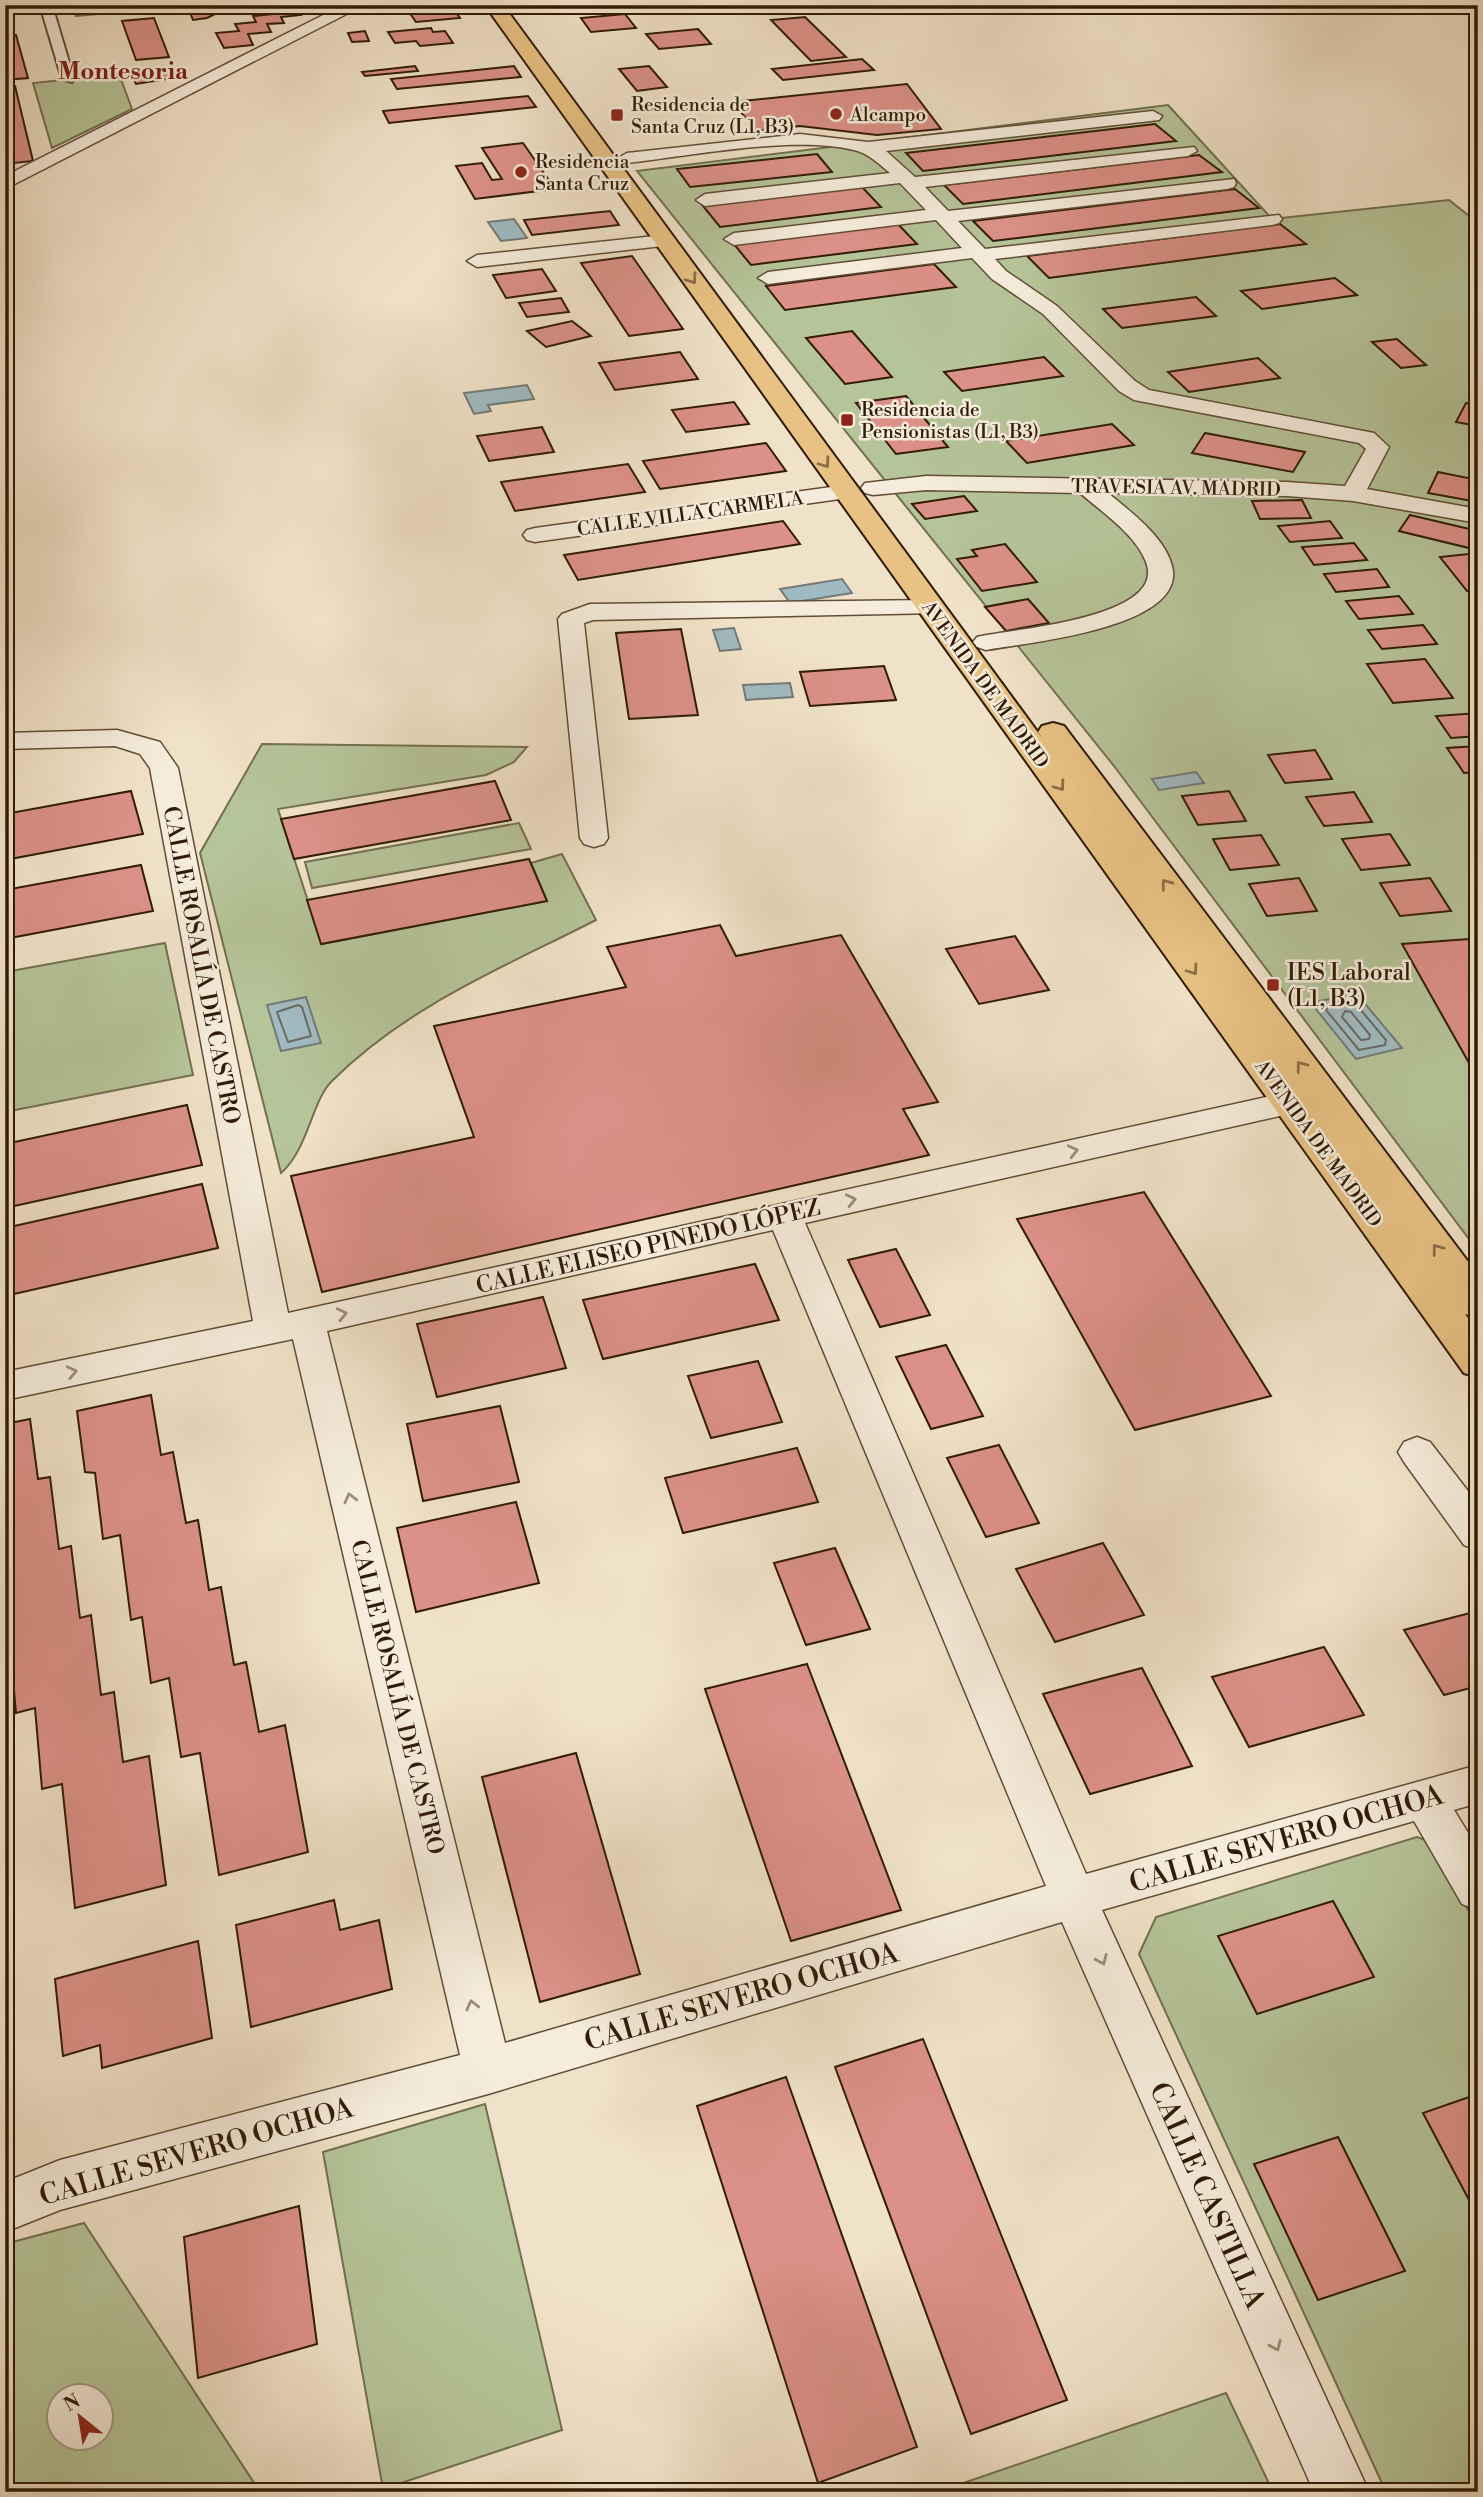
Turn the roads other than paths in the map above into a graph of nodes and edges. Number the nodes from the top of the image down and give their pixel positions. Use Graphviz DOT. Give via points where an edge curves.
graph roads {
  1 [pos="46,5"];
  2 [pos="356,5"];
  3 [pos="494,5"];
  4 [pos="514,5"];
  5 [pos="68,79"];
  6 [pos="1153,116"];
  7 [pos="865,148"];
  8 [pos="1188,151"];
  9 [pos="627,158"];
  10 [pos="907,180"];
  11 [pos="5,183"];
  12 [pos="1227,183"];
  13 [pos="705,200"];
  14 [pos="941,215"];
  15 [pos="1272,219"];
  16 [pos="734,239"];
  17 [pos="664,241"];
  18 [pos="979,253"];
  19 [pos="477,261"];
  20 [pos="768,278"];
  21 [pos="1086,486"];
  22 [pos="859,490"];
  23 [pos="1353,494"];
  24 [pos="1478,516"];
  25 [pos="535,534"];
  26 [pos="930,608"];
  27 [pos="986,642"];
  28 [pos="5,741"];
  29 [pos="594,838"];
  30 [pos="1289,1102"];
  31 [pos="784,1215"];
  32 [pos="1478,1304"];
  33 [pos="290,1326"];
  34 [pos="1478,1362"];
  35 [pos="5,1386"];
  36 [pos="1478,1500"];
  37 [pos="1478,1534"];
  38 [pos="1478,1784"];
  39 [pos="1424,1799"];
  40 [pos="1478,1890"];
  41 [pos="1074,1898"];
  42 [pos="488,2071"];
  43 [pos="5,2207"];
  44 [pos="1342,2492"];
  1 -- 5 [label="street"];
  2 -- 11 [label="street"];
  3 -- 17 [label="main road, AVENIDA DE MADRID"];
  4 -- 9 [label="main road, AVENIDA DE MADRID"];
  6 -- 7 [label="street"];
  7 -- 9 [label="street" via="800,139"];
  7 -- 10 [label="street"];
  8 -- 10 [label="street"];
  9 -- 22 [label="main road, AVENIDA DE MADRID"];
  10 -- 13 [label="street"];
  10 -- 14 [label="street"];
  12 -- 14 [label="street"];
  14 -- 16 [label="street"];
  14 -- 18 [label="street"];
  15 -- 18 [label="street"];
  17 -- 19 [label="street"];
  17 -- 22 [label="main road, AVENIDA DE MADRID, one-way"];
  18 -- 20 [label="street"];
  18 -- 23 [label="street" via="999,275 1050,310 1127,386 1142,395 1366,438 1378,447"];
  21 -- 22 [label="street, TRAVESIA AV. MADRID" via="926,483"];
  21 -- 23 [label="street, TRAVESIA AV. MADRID"];
  21 -- 27 [label="street" via="1116,511 1155,556 1161,572 1159,585 1148,599 1117,616"];
  22 -- 25 [label="street, CALLE VILLA CARMELA"];
  22 -- 26 [label="main road, AVENIDA DE MADRID"];
  22 -- 27 [label="main road, AVENIDA DE MADRID"];
  23 -- 24 [label="street, TRAVESIA AV. MADRID"];
  26 -- 29 [label="street" via="590,612 571,619"];
  26 -- 30 [label="main road, AVENIDA DE MADRID, one-way"];
  32 -- 27 [label="main road, AVENIDA DE MADRID, one-way"];
  28 -- 33 [label="street, CALLE ROSALÍA DE CASTRO" via="117,738 150,748 164,768"];
  31 -- 30 [label="street, CALLE ELISEO PINEDO LÓPEZ, one-way"];
  30 -- 34 [label="main road, AVENIDA DE MADRID"];
  33 -- 31 [label="street, CALLE ELISEO PINEDO LÓPEZ, one-way"];
  31 -- 41 [label="street, CALLE CASTILLA"];
  35 -- 33 [label="street, CALLE ELISEO PINEDO LÓPEZ, one-way"];
  42 -- 33 [label="street, CALLE ROSALÍA DE CASTRO, one-way"];
  36 -- 37 [label="street" via="1427,1450"];
  38 -- 39 [label="street, CALLE SEVERO OCHOA"];
  39 -- 40 [label="street"];
  39 -- 41 [label="street, CALLE SEVERO OCHOA"];
  41 -- 42 [label="street, CALLE SEVERO OCHOA"];
  41 -- 44 [label="street, CALLE CASTILLA, one-way"];
  42 -- 43 [label="street, CALLE SEVERO OCHOA" via="60,2185"];
}
